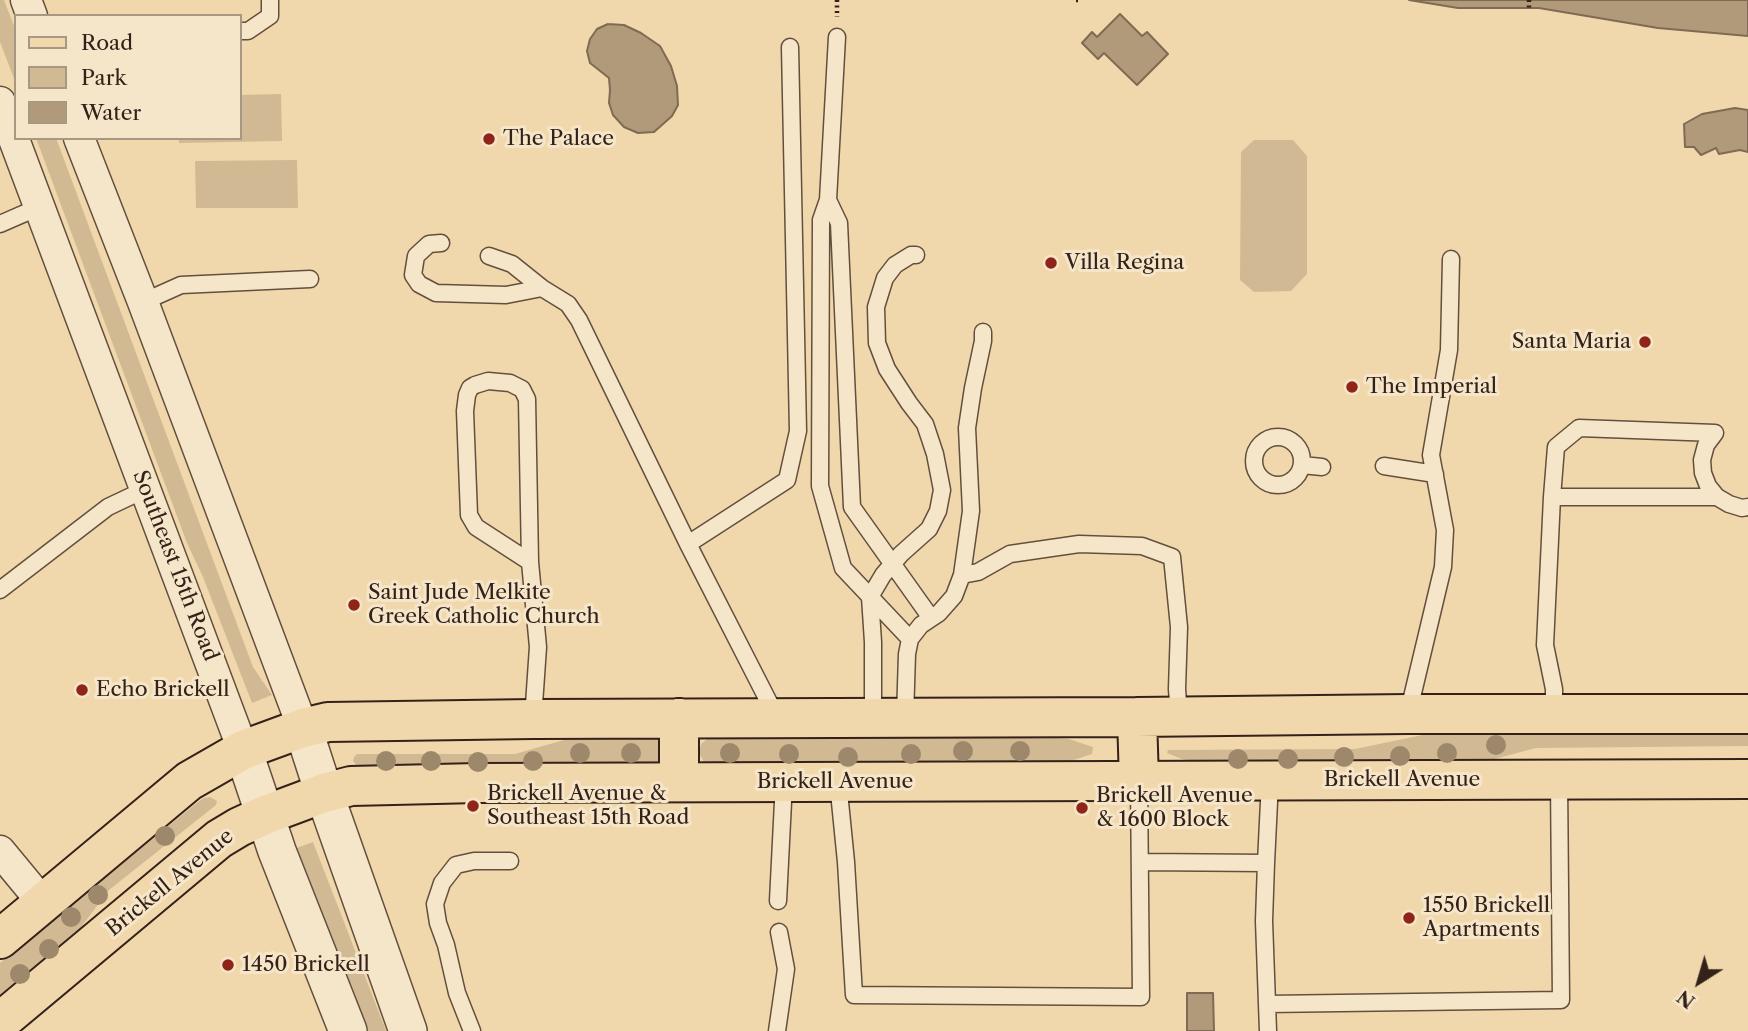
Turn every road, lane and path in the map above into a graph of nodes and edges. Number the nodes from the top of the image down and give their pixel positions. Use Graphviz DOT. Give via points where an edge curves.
graph roads {
  1 [pos="270,0"];
  2 [pos="1529,0"];
  3 [pos="1529,8"];
  4 [pos="242,31"];
  5 [pos="837,37"];
  6 [pos="790,47"];
  7 [pos="2,115"];
  8 [pos="80,140"];
  9 [pos="828,200"];
  10 [pos="39,207"];
  11 [pos="0,224"];
  12 [pos="441,243"];
  13 [pos="916,255"];
  14 [pos="489,256"];
  15 [pos="1451,259"];
  16 [pos="310,279"];
  17 [pos="542,288"];
  18 [pos="144,302"];
  19 [pos="984,332"];
  20 [pos="849,464"];
  21 [pos="1302,465"];
  22 [pos="820,466"];
  23 [pos="1384,466"];
  24 [pos="1322,467"];
  25 [pos="1435,474"];
  26 [pos="146,489"];
  27 [pos="1552,497"];
  28 [pos="1717,497"];
  29 [pos="1748,507"];
  30 [pos="688,544"];
  31 [pos="530,562"];
  32 [pos="893,564"];
  33 [pos="962,575"];
  34 [pos="0,590"];
  35 [pos="870,597"];
  36 [pos="931,618"];
  37 [pos="910,639"];
  38 [pos="1408,714"];
  39 [pos="1554,714"];
  40 [pos="1748,714"];
  41 [pos="1180,716"];
  42 [pos="889,717"];
  43 [pos="1137,717"];
  44 [pos="679,718"];
  45 [pos="777,718"];
  46 [pos="533,719"];
  47 [pos="303,728"];
  48 [pos="243,750"];
  49 [pos="1748,779"];
  50 [pos="1559,780"];
  51 [pos="1139,781"];
  52 [pos="1270,781"];
  53 [pos="679,782"];
  54 [pos="784,782"];
  55 [pos="838,782"];
  56 [pos="324,793"];
  57 [pos="265,815"];
  58 [pos="0,851"];
  59 [pos="510,861"];
  60 [pos="1141,862"];
  61 [pos="1266,863"];
  62 [pos="778,901"];
  63 [pos="43,903"];
  64 [pos="779,932"];
  65 [pos="0,939"];
  66 [pos="1267,1004"];
  67 [pos="0,1022"];
  68 [pos="348,1031"];
  69 [pos="408,1031"];
  70 [pos="472,1031"];
  71 [pos="777,1031"];
  72 [pos="1268,1031"];
  1 -- 4 [label="lane" via="270,16"];
  2 -- 3 [label="path"];
  5 -- 9 [label="lane"];
  6 -- 30 [label="lane" via="798,431 787,480"];
  7 -- 10 [label="street, Southeast 15th Road"];
  8 -- 18 [label="street"];
  9 -- 20 [label="lane" via="839,223"];
  9 -- 22 [label="lane" via="821,220"];
  10 -- 11 [label="lane"];
  10 -- 26 [label="street, Southeast 15th Road"];
  12 -- 17 [label="lane" via="429,244 416,256 413,275 436,293 506,295"];
  13 -- 32 [label="lane" via="895,265 885,278 876,307 877,343 887,369 925,424 942,490 929,529"];
  14 -- 17 [label="lane" via="512,264"];
  15 -- 25 [label="lane" via="1449,350 1432,455"];
  16 -- 18 [label="lane" via="181,285"];
  17 -- 30 [label="lane" via="568,304 579,320"];
  18 -- 47 [label="street"];
  19 -- 33 [label="lane" via="967,428 971,511"];
  20 -- 22 [label="lane"];
  20 -- 32 [label="lane" via="852,507"];
  21 -- 24 [label="lane"];
  22 -- 35 [label="lane" via="820,486 843,568"];
  23 -- 25 [label="lane"];
  25 -- 38 [label="lane" via="1445,530 1443,567"];
  26 -- 34 [label="lane" via="108,507"];
  26 -- 48 [label="street, Southeast 15th Road"];
  27 -- 28 [label="lane"];
  27 -- 28 [label="lane" via="1556,447 1579,428 1715,433 1702,460 1708,486"];
  27 -- 39 [label="lane" via="1545,645"];
  28 -- 29 [label="lane"];
  30 -- 45 [label="lane"];
  31 -- 31 [label="lane" via="527,399 522,389 510,383 488,381 470,388 467,395 469,515 476,527"];
  31 -- 46 [label="lane" via="537,647"];
  32 -- 35 [label="lane"];
  32 -- 36 [label="lane"];
  33 -- 36 [label="lane" via="954,596"];
  33 -- 41 [label="lane" via="978,572 1010,554 1079,544 1142,547 1172,557 1179,626"];
  35 -- 37 [label="lane"];
  35 -- 42 [label="lane" via="873,642"];
  36 -- 37 [label="lane"];
  37 -- 42 [label="lane"];
  38 -- 39 [label="main road"];
  38 -- 41 [label="main road"];
  39 -- 40 [label="main road"];
  41 -- 43 [label="main road"];
  42 -- 43 [label="main road"];
  42 -- 45 [label="main road"];
  43 -- 51 [label="main road"];
  44 -- 45 [label="main road"];
  44 -- 46 [label="main road"];
  44 -- 53 [label="main road"];
  46 -- 47 [label="main road" via="328,722"];
  47 -- 48 [label="main road"];
  47 -- 56 [label="street"];
  48 -- 57 [label="street, Southeast 15th Road"];
  48 -- 63 [label="main road" via="189,781"];
  49 -- 50 [label="main road, Brickell Avenue"];
  50 -- 52 [label="main road, Brickell Avenue"];
  50 -- 66 [label="lane" via="1561,1000"];
  51 -- 52 [label="main road, Brickell Avenue"];
  51 -- 55 [label="main road, Brickell Avenue"];
  51 -- 60 [label="lane"];
  52 -- 61 [label="lane"];
  53 -- 54 [label="main road, Brickell Avenue"];
  53 -- 56 [label="main road, Brickell Avenue" via="351,786"];
  54 -- 55 [label="main road, Brickell Avenue"];
  54 -- 62 [label="lane"];
  55 -- 60 [label="lane" via="854,995 1141,997"];
  56 -- 57 [label="main road, Brickell Avenue"];
  56 -- 69 [label="street"];
  57 -- 67 [label="main road, Brickell Avenue" via="219,839"];
  57 -- 68 [label="street, Southeast 15th Road"];
  58 -- 63 [label="street"];
  59 -- 70 [label="lane" via="456,865 442,883 435,904 457,993"];
  60 -- 61 [label="lane"];
  61 -- 66 [label="lane"];
  63 -- 65 [label="main road"];
  64 -- 71 [label="lane" via="786,969"];
  66 -- 72 [label="lane"];
}
